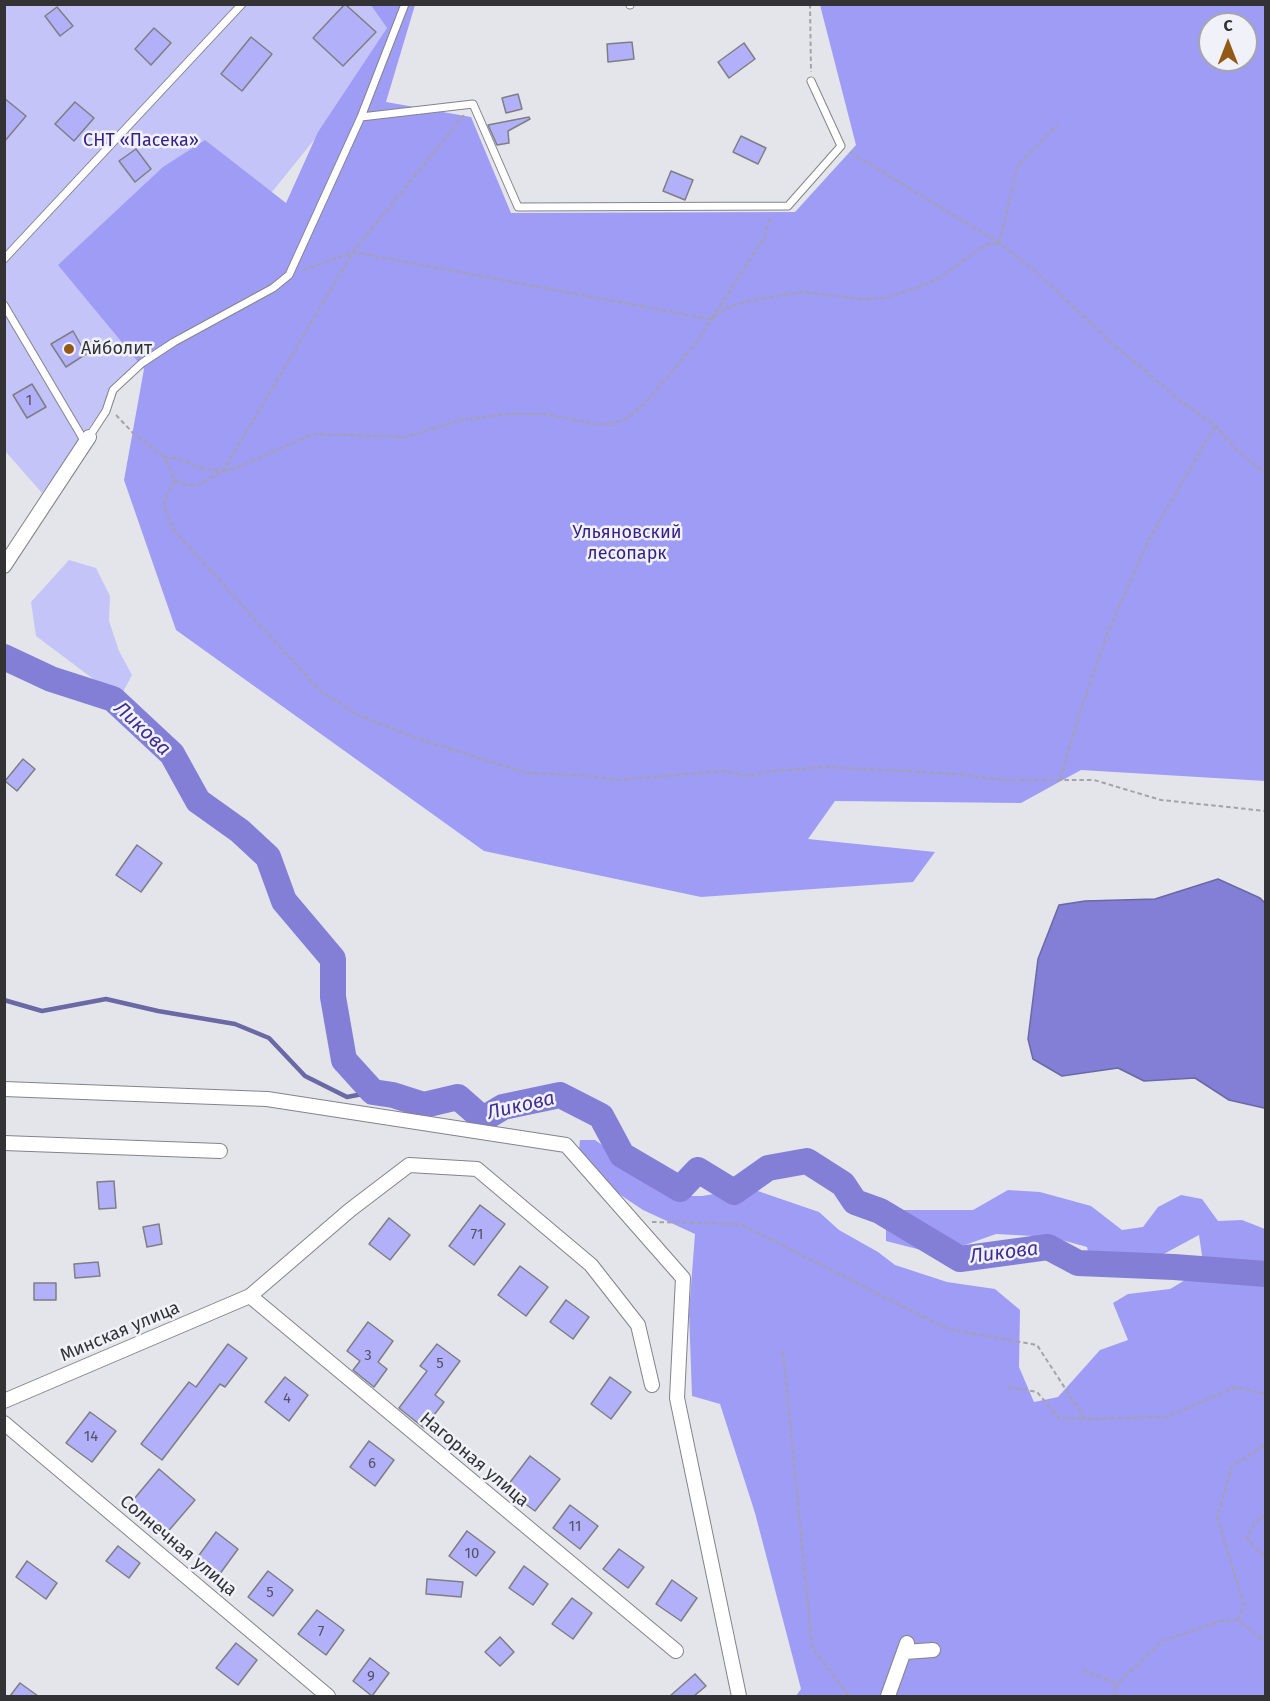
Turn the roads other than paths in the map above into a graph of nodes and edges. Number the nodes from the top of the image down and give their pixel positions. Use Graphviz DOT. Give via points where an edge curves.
graph roads {
  1 [pos="242,4"];
  2 [pos="405,4"];
  3 [pos="811,81"];
  4 [pos="361,117"];
  5 [pos="4,259"];
  6 [pos="4,305"];
  7 [pos="87,440"];
  8 [pos="4,566"];
  9 [pos="4,1089"];
  10 [pos="4,1143"];
  11 [pos="220,1151"];
  12 [pos="250,1296"];
  13 [pos="652,1385"];
  14 [pos="4,1401"];
  15 [pos="4,1423"];
  16 [pos="933,1650"];
  17 [pos="676,1651"];
  18 [pos="328,1696"];
  19 [pos="739,1696"];
  20 [pos="888,1696"];
  1 -- 5 [label="lane"];
  2 -- 4 [label="lane"];
  3 -- 4 [label="lane" via="841,146 788,206 518,207 473,104"];
  4 -- 7 [label="lane" via="289,275 142,363 113,390 106,411"];
  6 -- 7 [label="lane"];
  7 -- 8 [label="street"];
  9 -- 19 [label="street" via="267,1099 566,1145 683,1278 677,1398"];
  10 -- 11 [label="street"];
  12 -- 13 [label="street, Минская улица" via="409,1165 477,1168 591,1265 638,1324"];
  12 -- 14 [label="street, Минская улица"];
  12 -- 17 [label="street, Нагорная улица"];
  15 -- 18 [label="street, Солнечная улица"];
  16 -- 20 [label="street" via="906,1647"];
}
